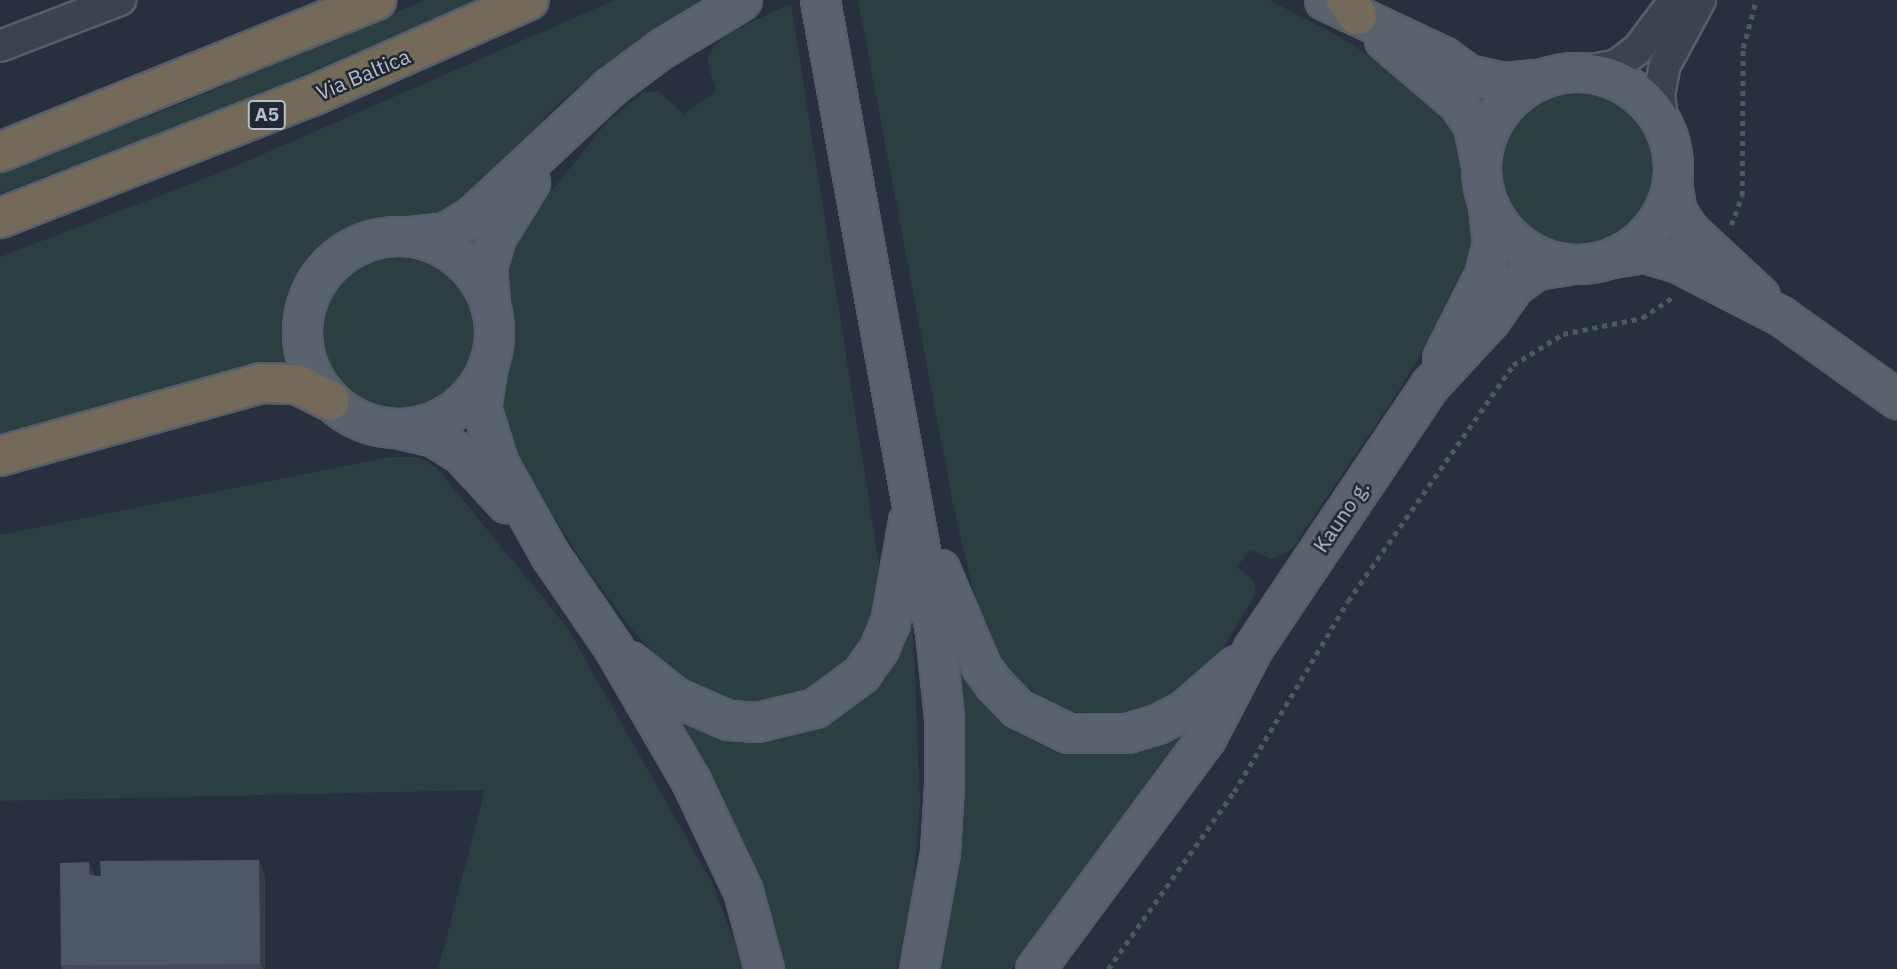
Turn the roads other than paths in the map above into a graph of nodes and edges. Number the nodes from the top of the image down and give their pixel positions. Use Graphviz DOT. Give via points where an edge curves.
graph roads {
  1 [pos="120,0"];
  2 [pos="376,0"];
  3 [pos="529,0"];
  4 [pos="742,0"];
  5 [pos="1675,0"];
  6 [pos="1700,0"];
  7 [pos="1343,5"];
  8 [pos="822,11"];
  9 [pos="0,46"];
  10 [pos="1582,72"];
  11 [pos="1540,79"];
  12 [pos="571,124"];
  13 [pos="1664,126"];
  14 [pos="0,152"];
  15 [pos="1480,162"];
  16 [pos="1672,182"];
  17 [pos="1488,208"];
  18 [pos="0,218"];
  19 [pos="411,236"];
  20 [pos="1612,258"];
  21 [pos="1703,261"];
  22 [pos="1567,265"];
  23 [pos="490,302"];
  24 [pos="487,371"];
  25 [pos="1430,384"];
  26 [pos="1897,399"];
  27 [pos="330,401"];
  28 [pos="400,429"];
  29 [pos="0,456"];
  30 [pos="912,500"];
  31 [pos="550,555"];
  32 [pos="613,647"];
  33 [pos="1253,649"];
  34 [pos="764,969"];
  35 [pos="919,969"];
  36 [pos="1035,969"];
  1 -- 9 [label="street"];
  2 -- 14 [label="highway"];
  3 -- 18 [label="highway, Via Baltica / A5" via="312,96"];
  4 -- 12 [label="main road" via="662,47"];
  5 -- 10 [label="street" via="1638,49 1617,65"];
  6 -- 13 [label="street" via="1665,65 1659,95"];
  7 -- 11 [label="main road" via="1443,56 1468,74 1502,82"];
  7 -- 15 [label="main road" via="1458,103 1474,125"];
  8 -- 30 [label="main road"];
  10 -- 11 [label="main road"];
  10 -- 13 [label="main road" via="1630,88"];
  11 -- 15 [label="main road" via="1517,92 1499,111 1486,135"];
  12 -- 19 [label="main road" via="472,216 446,232"];
  12 -- 23 [label="main road" via="496,237 487,267"];
  13 -- 16 [label="main road" via="1672,153"];
  15 -- 17 [label="main road"];
  16 -- 20 [label="main road" via="1665,207 1652,228"];
  16 -- 21 [label="main road" via="1677,212"];
  17 -- 22 [label="main road" via="1516,243 1534,255"];
  17 -- 25 [label="main road, Kauno g." via="1492,244 1484,275"];
  19 -- 23 [label="main road" via="460,258 478,278"];
  19 -- 27 [label="main road" via="380,237 352,247 328,265 311,290 302,319 303,349 312,377"];
  20 -- 21 [label="main road" via="1644,253 1676,262"];
  20 -- 22 [label="main road"];
  21 -- 26 [label="main road"];
  22 -- 25 [label="main road, Kauno g." via="1536,270 1514,286 1490,320"];
  23 -- 24 [label="main road" via="494,349"];
  24 -- 28 [label="main road" via="452,413"];
  24 -- 31 [label="main road" via="481,407 489,437 499,464"];
  25 -- 33 [label="main road, Kauno g."];
  27 -- 28 [label="main road" via="351,417"];
  27 -- 29 [label="highway" via="297,384 261,383"];
  28 -- 31 [label="main road" via="434,437 461,454"];
  30 -- 32 [label="main road" via="890,622 879,648 861,674 815,708 778,720 728,720 675,697"];
  30 -- 33 [label="main road" via="981,666 1017,708 1042,723 1068,733 1099,736 1157,724 1182,711"];
  30 -- 35 [label="main road" via="935,632 944,718 940,852"];
  31 -- 32 [label="main road"];
  32 -- 34 [label="main road" via="719,835 743,891"];
  33 -- 36 [label="main road" via="1206,738"];
}
